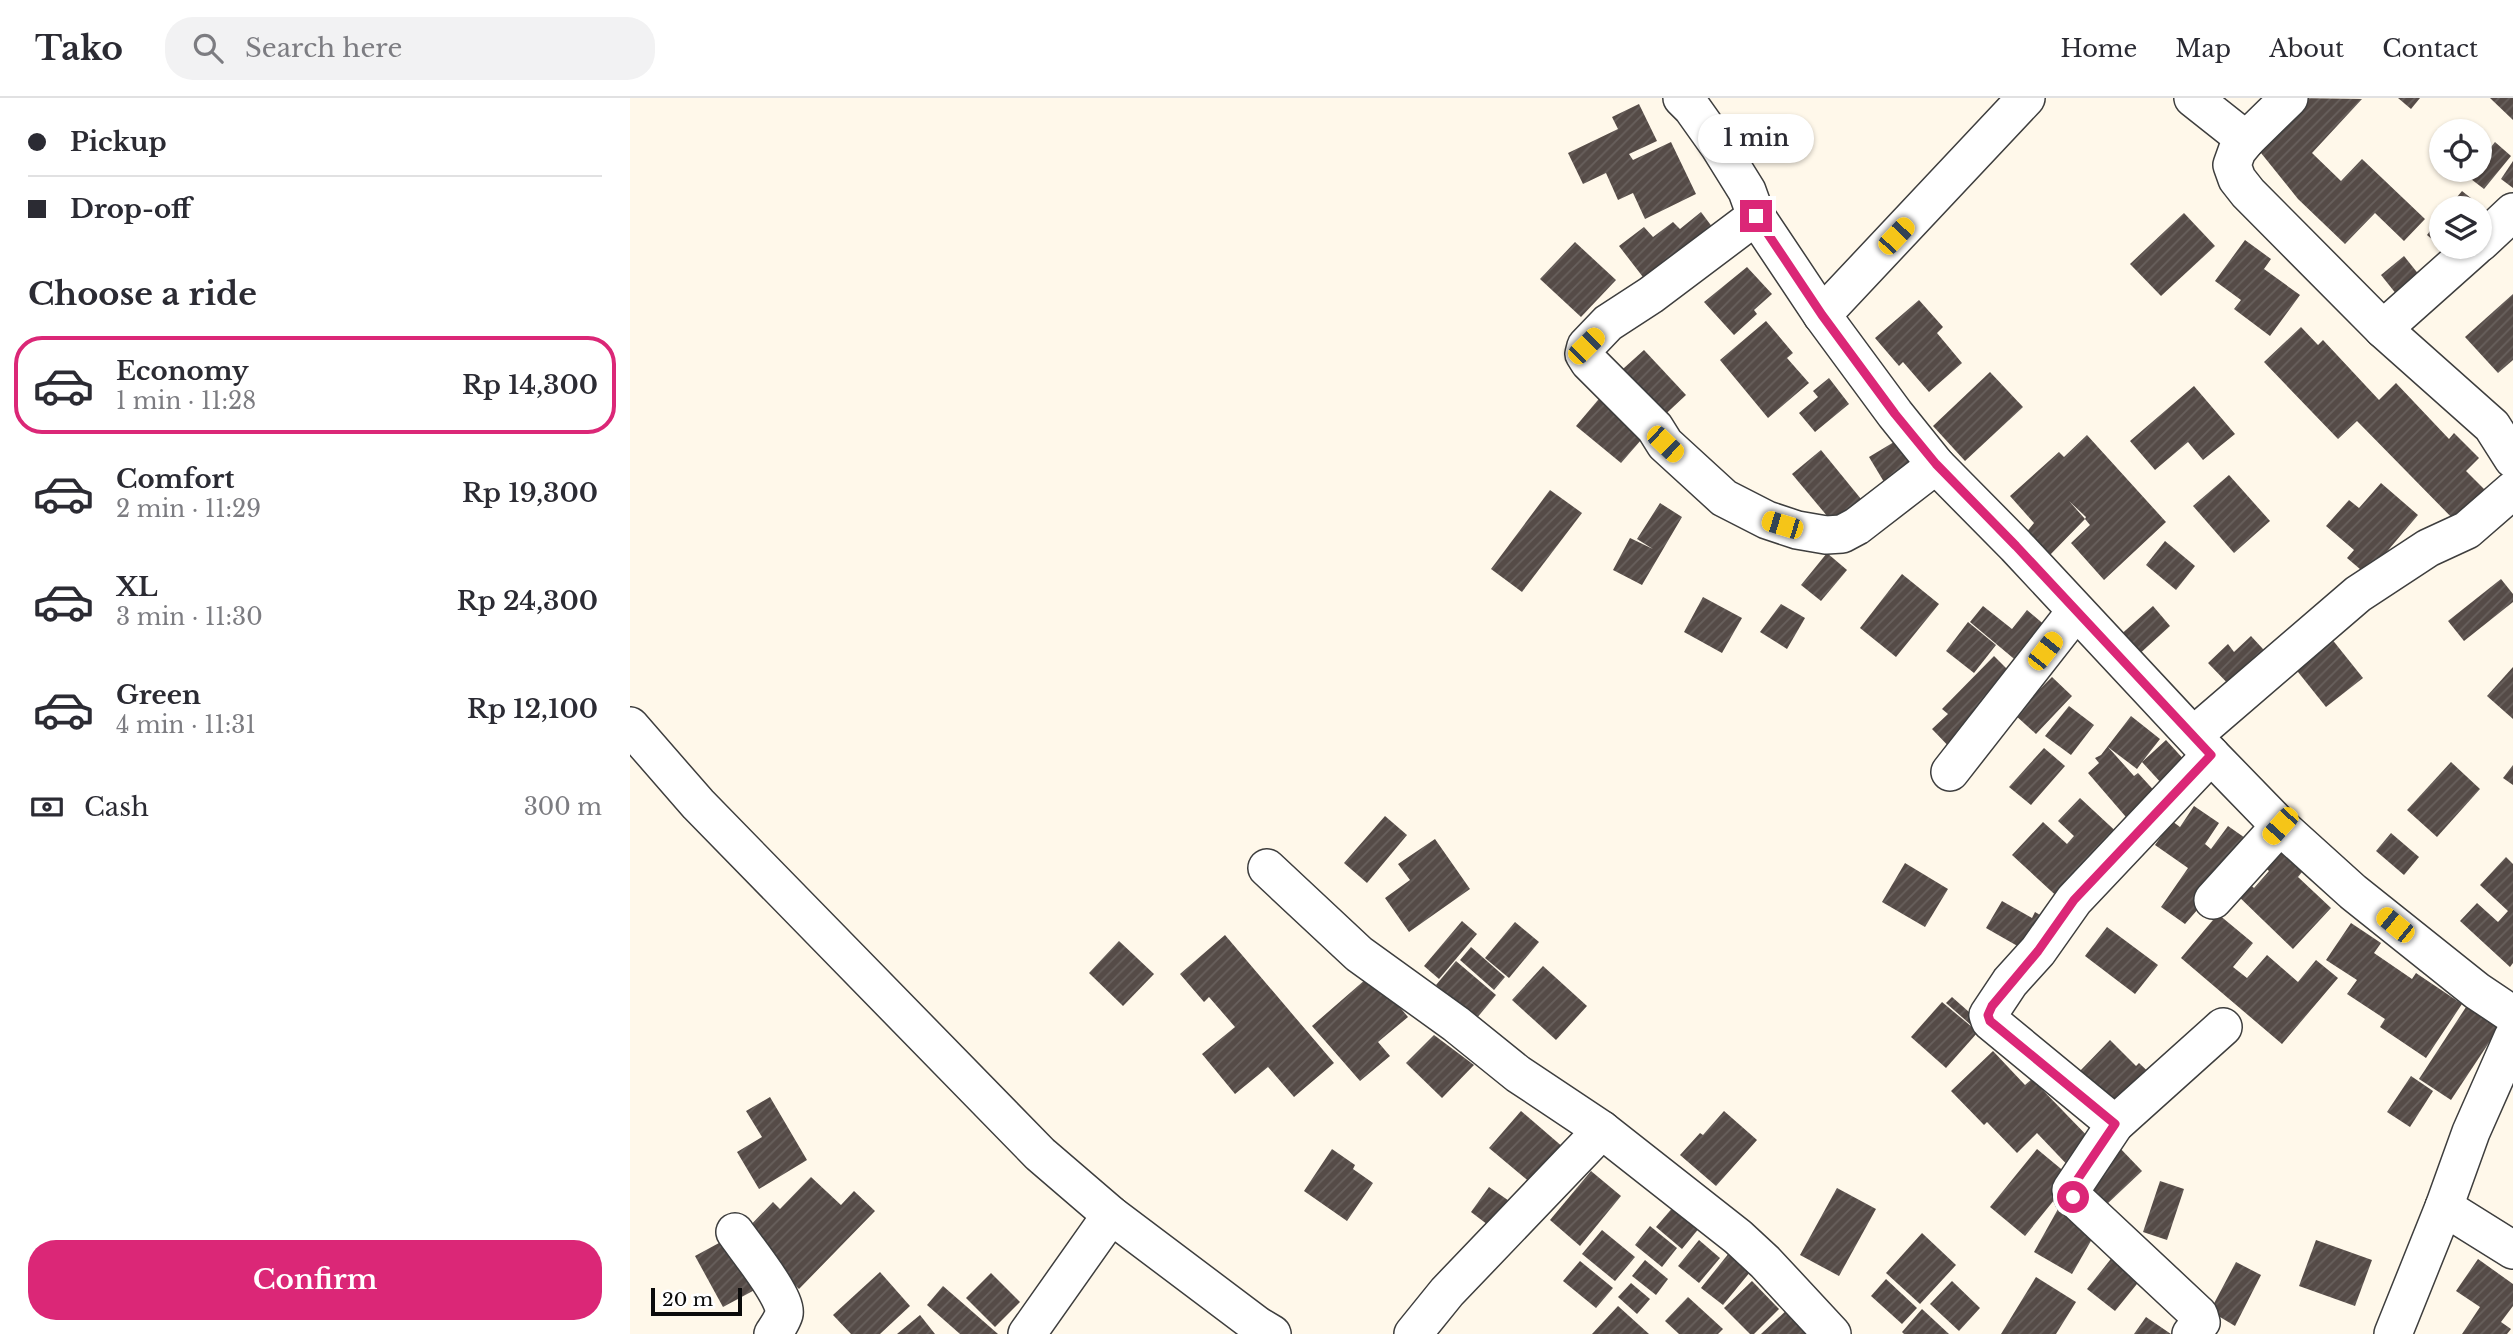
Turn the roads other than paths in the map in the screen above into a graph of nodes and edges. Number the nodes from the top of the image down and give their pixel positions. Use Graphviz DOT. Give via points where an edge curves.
graph roads {
  1 [pos="1682,98"];
  2 [pos="2026,98"];
  3 [pos="2193,98"];
  4 [pos="2289,98"];
  5 [pos="2246,140"];
  6 [pos="2513,212"];
  7 [pos="1756,216"];
  8 [pos="2492,232"];
  9 [pos="2462,259"];
  10 [pos="1822,315"];
  11 [pos="2383,329"];
  12 [pos="2513,459"];
  13 [pos="1936,464"];
  14 [pos="2513,490"];
  15 [pos="2076,611"];
  16 [pos="630,726"];
  17 [pos="2202,745"];
  18 [pos="1950,772"];
  19 [pos="2280,826"];
  20 [pos="1267,869"];
  21 [pos="2213,900"];
  22 [pos="2513,1015"];
  23 [pos="2223,1027"];
  24 [pos="2513,1037"];
  25 [pos="2115,1124"];
  26 [pos="1602,1130"];
  27 [pos="2445,1207"];
  28 [pos="1111,1215"];
  29 [pos="735,1233"];
  30 [pos="2513,1250"];
  31 [pos="2204,1330"];
  32 [pos="774,1334"];
  33 [pos="1027,1334"];
  34 [pos="1272,1334"];
  35 [pos="1413,1334"];
  36 [pos="1832,1334"];
  37 [pos="2393,1334"];
  1 -- 7 [label="street" via="1733,169"];
  2 -- 10 [label="street"];
  3 -- 5 [label="street"];
  4 -- 5 [label="street"];
  5 -- 11 [label="street" via="2232,165 2237,179"];
  6 -- 8 [label="street"];
  7 -- 10 [label="street"];
  7 -- 13 [label="street" via="1608,323 1586,346 1589,362 1655,428 1665,444 1724,498 1797,530 1842,534"];
  9 -- 11 [label="street"];
  10 -- 13 [label="street"];
  11 -- 12 [label="street" via="2492,426"];
  13 -- 15 [label="street"];
  14 -- 17 [label="street" via="2467,530 2428,548 2358,594"];
  15 -- 17 [label="street"];
  15 -- 18 [label="street"];
  16 -- 28 [label="street" via="698,804 944,1057 1040,1154"];
  17 -- 19 [label="street"];
  17 -- 25 [label="street" via="2074,900 1988,1015"];
  19 -- 21 [label="street"];
  19 -- 22 [label="street" via="2353,892"];
  20 -- 26 [label="street" via="1359,954 1518,1074"];
  23 -- 25 [label="street"];
  24 -- 27 [label="street" via="2471,1132"];
  25 -- 31 [label="street" via="2071,1189 2073,1197 2199,1315"];
  26 -- 35 [label="street" via="1447,1292"];
  26 -- 36 [label="street" via="1738,1237"];
  27 -- 30 [label="street"];
  27 -- 37 [label="street"];
  28 -- 33 [label="street"];
  28 -- 34 [label="street"];
  29 -- 32 [label="street" via="784,1307"];
}
